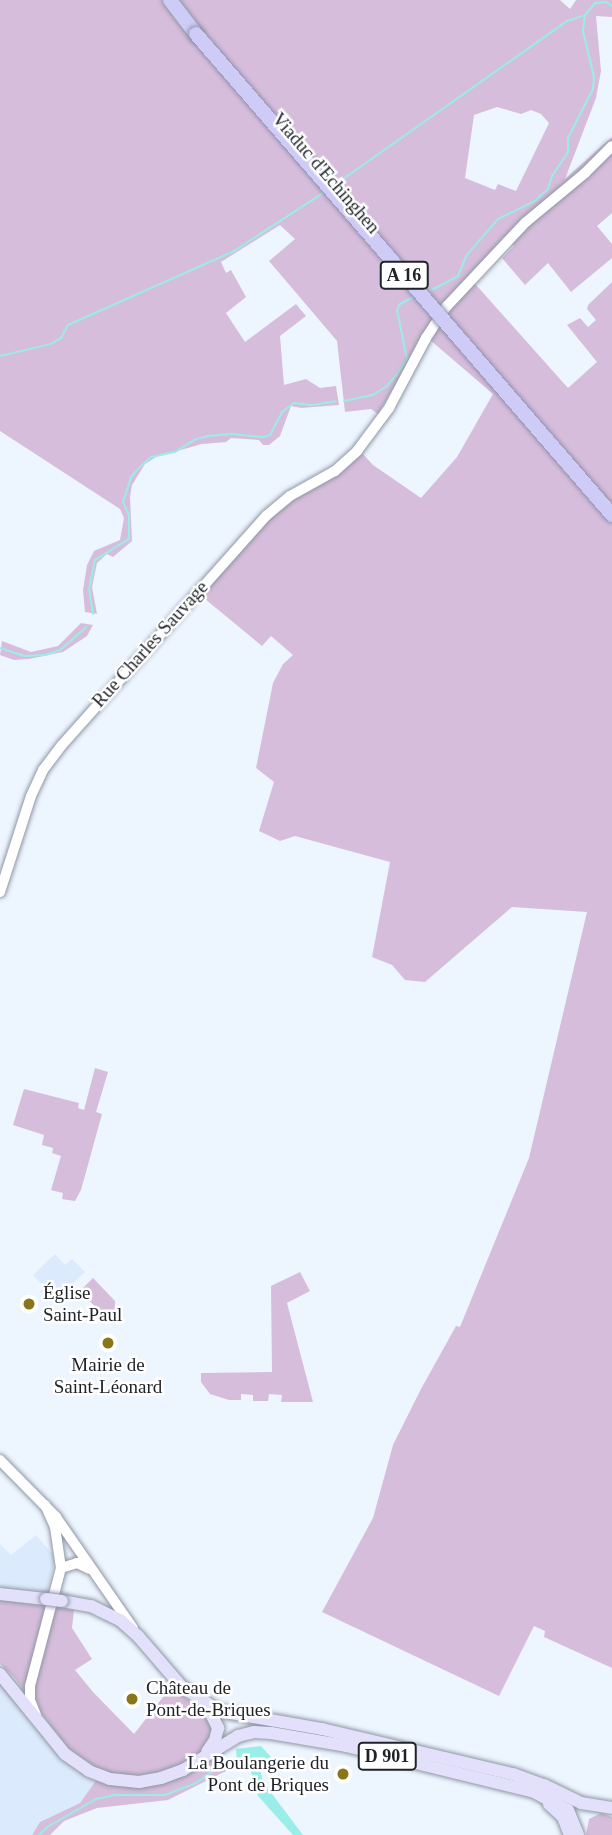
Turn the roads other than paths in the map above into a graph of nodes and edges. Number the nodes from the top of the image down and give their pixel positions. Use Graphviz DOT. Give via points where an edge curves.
graph roads {
  1 [pos="170,0"];
  2 [pos="181,0"];
  3 [pos="612,146"];
  4 [pos="612,501"];
  5 [pos="612,515"];
  6 [pos="0,892"];
  7 [pos="0,1460"];
  8 [pos="45,1505"];
  9 [pos="61,1567"];
  10 [pos="97,1576"];
  11 [pos="0,1594"];
  12 [pos="138,1636"];
  13 [pos="36,1662"];
  14 [pos="0,1674"];
  15 [pos="15,1691"];
  16 [pos="204,1704"];
  17 [pos="41,1723"];
  18 [pos="262,1726"];
  19 [pos="202,1758"];
  20 [pos="596,1807"];
  21 [pos="612,1808"];
  22 [pos="575,1833"];
  1 -- 5 [label="highway, Viaduc d'Echinghen / A 16, bridge"];
  2 -- 4 [label="highway, Viaduc d'Echinghen / A 16" via="245,81"];
  3 -- 6 [label="street, Rue Charles Sauvage" via="526,222 446,306 389,408 363,444 335,471 290,496 266,516 62,745 31,796"];
  7 -- 8 [label="street"];
  8 -- 9 [label="street" via="55,1527"];
  8 -- 10 [label="street"];
  9 -- 10 [label="street" via="80,1563"];
  9 -- 13 [label="street"];
  10 -- 12 [label="street"];
  11 -- 12 [label="main road, D 901, bridge" via="106,1611"];
  12 -- 16 [label="main road, D 901" via="177,1682"];
  13 -- 15 [label="street"];
  13 -- 17 [label="street" via="29,1697"];
  14 -- 15 [label="main road, D 901"];
  15 -- 17 [label="main road, D 901"];
  16 -- 18 [label="main road, D 901"];
  16 -- 19 [label="main road, D 901" via="218,1728 214,1743"];
  17 -- 19 [label="main road, D 901" via="73,1761 117,1780 161,1779"];
  18 -- 19 [label="main road, D 901"];
  18 -- 20 [label="main road, D 901" via="335,1731 500,1771"];
  18 -- 22 [label="main road, D 901" via="536,1793 571,1814"];
  20 -- 21 [label="main road"];
  20 -- 22 [label="main road" via="582,1816"];
}
